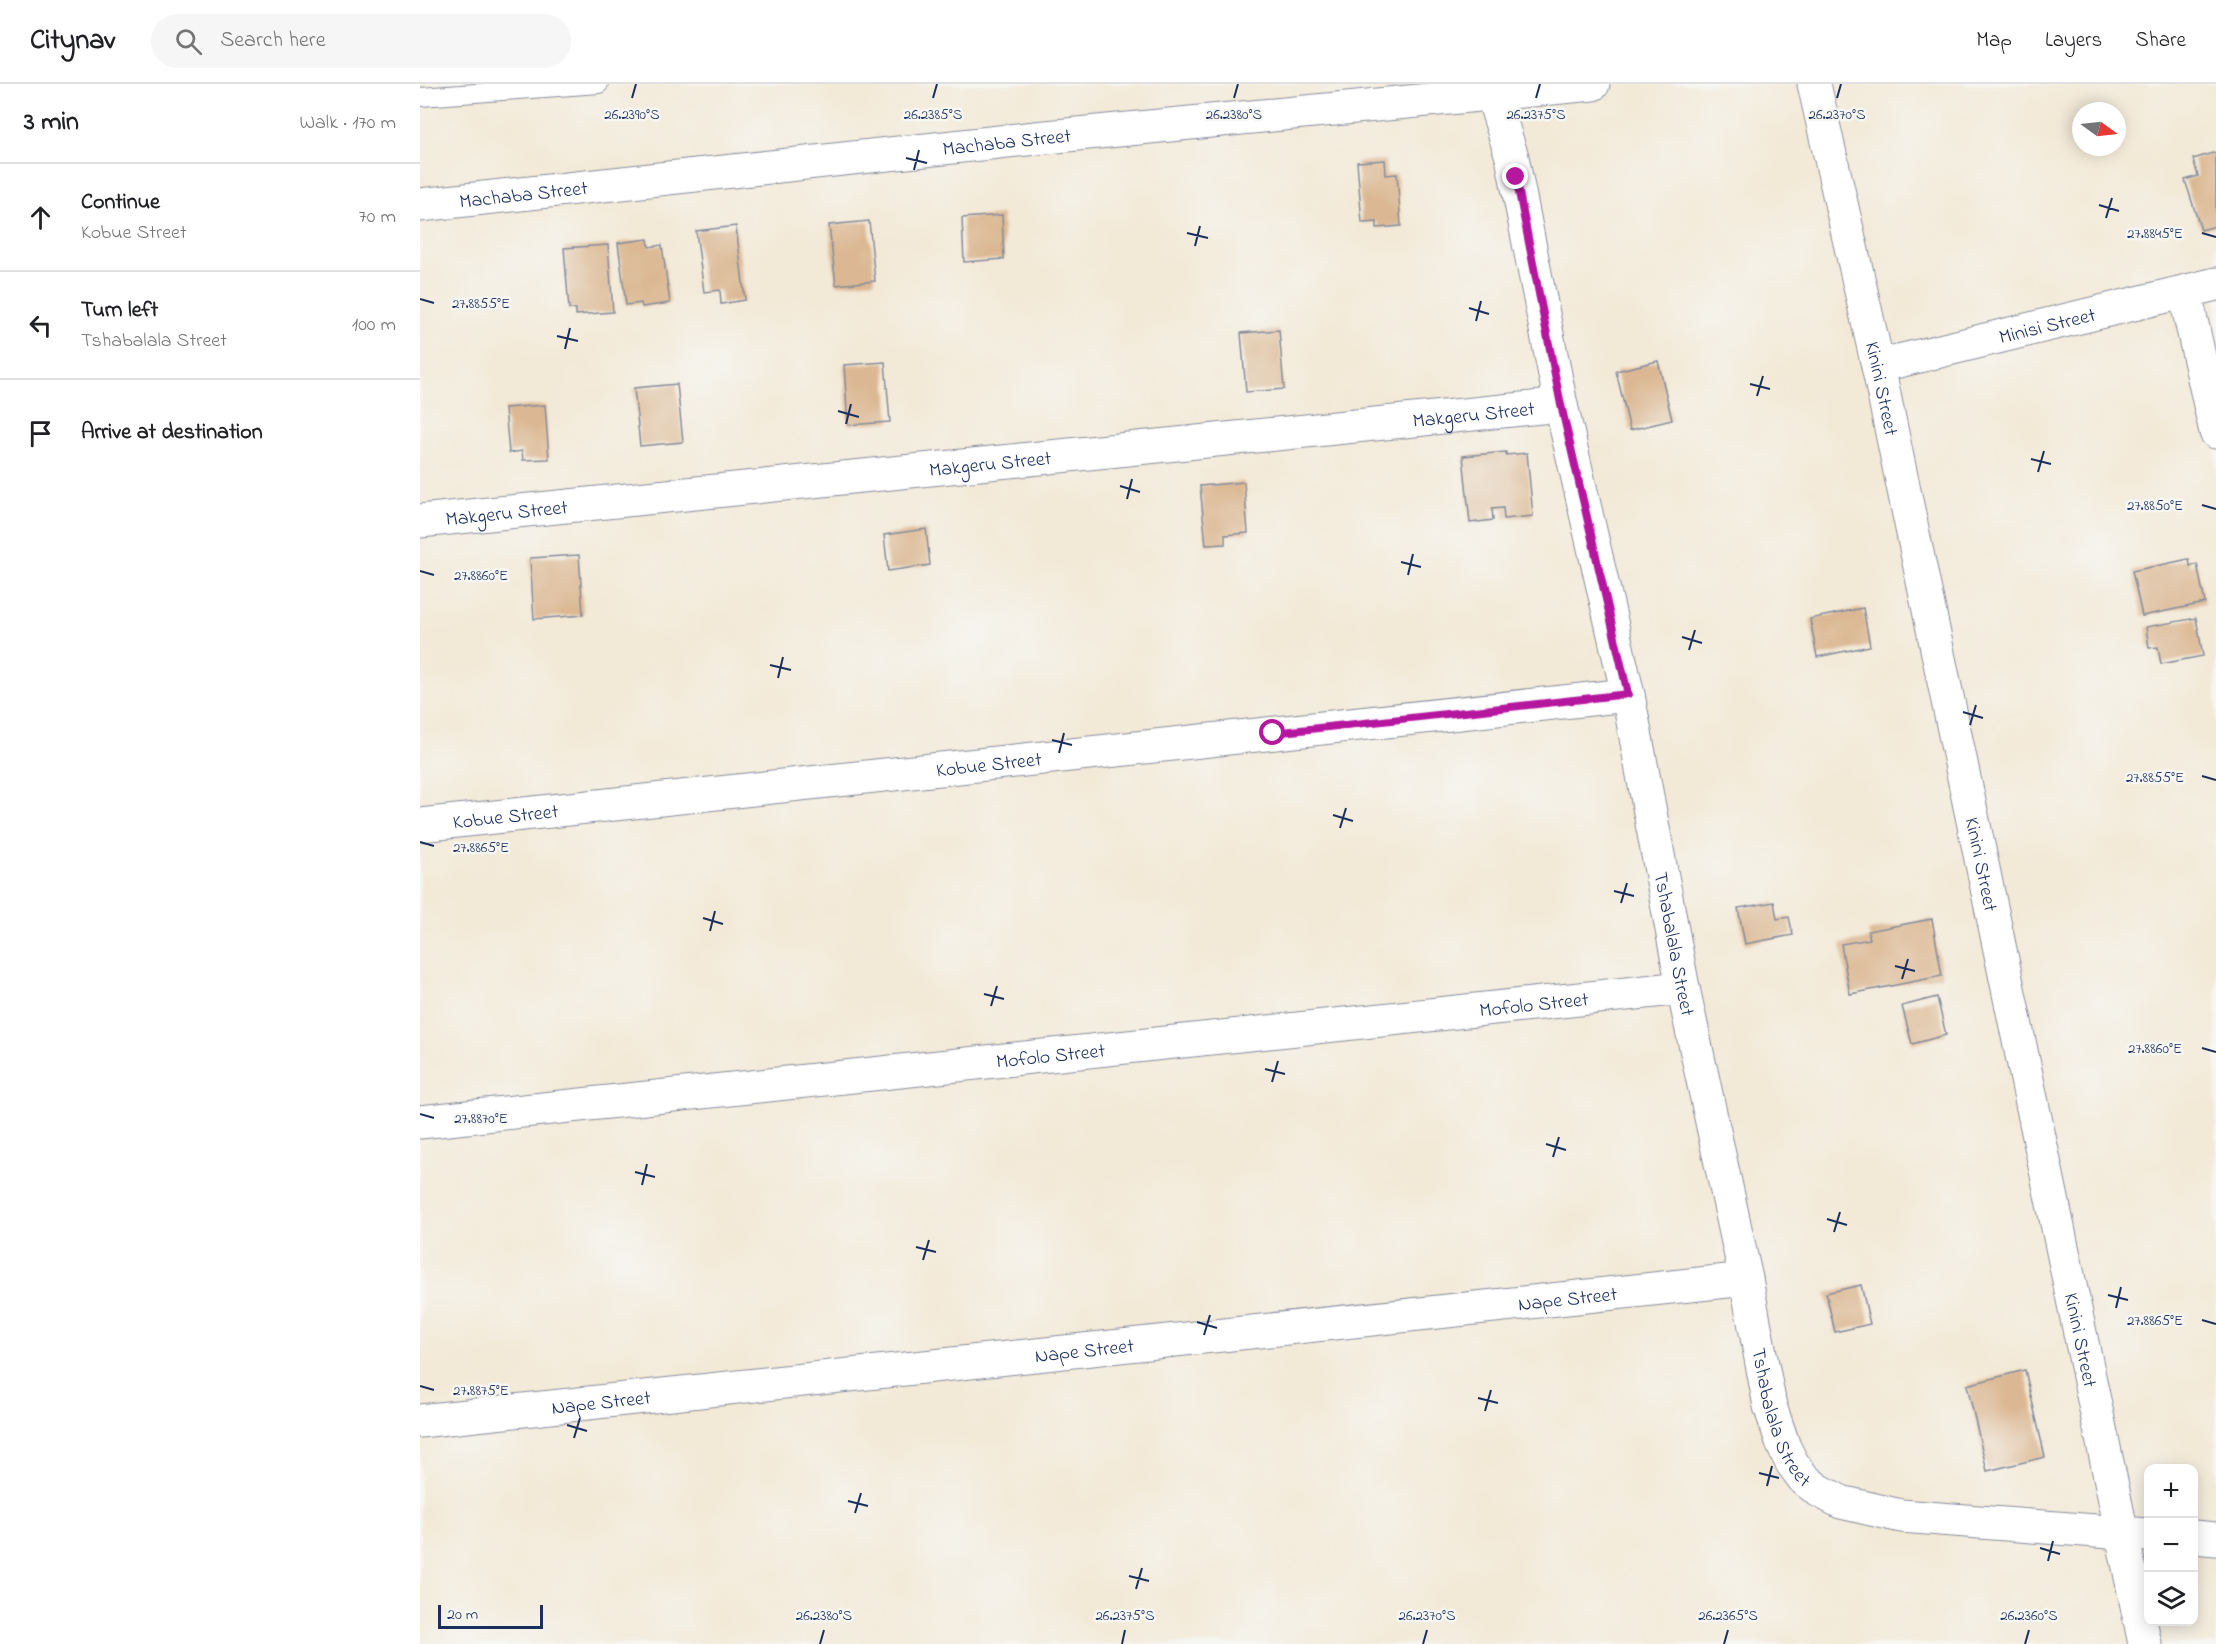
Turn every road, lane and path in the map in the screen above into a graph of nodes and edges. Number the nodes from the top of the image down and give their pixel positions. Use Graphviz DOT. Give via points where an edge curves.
graph roads {
  1 [pos="598,84"];
  2 [pos="1593,84"];
  3 [pos="1814,84"];
  4 [pos="1490,89"];
  5 [pos="420,97"];
  6 [pos="420,205"];
  7 [pos="2216,284"];
  8 [pos="2185,293"];
  9 [pos="1878,366"];
  10 [pos="1561,405"];
  11 [pos="2216,432"];
  12 [pos="420,521"];
  13 [pos="1628,694"];
  14 [pos="420,825"];
  15 [pos="1683,988"];
  16 [pos="420,1122"];
  17 [pos="1746,1280"];
  18 [pos="420,1421"];
  19 [pos="2135,1534"];
  20 [pos="2198,1537"];
  21 [pos="2216,1539"];
  22 [pos="2145,1644"];
  1 -- 5 [label="lane"];
  2 -- 4 [label="street, Machaba Street"];
  3 -- 9 [label="street, Kinini Street"];
  4 -- 6 [label="street, Machaba Street"];
  4 -- 10 [label="street, Tshabalala Street" via="1512,157"];
  7 -- 8 [label="street, Minisi Street"];
  8 -- 9 [label="street, Minisi Street"];
  8 -- 11 [label="street"];
  9 -- 19 [label="street, Kinini Street"];
  10 -- 12 [label="street, Makgeru Street"];
  10 -- 13 [label="street, Tshabalala Street"];
  13 -- 14 [label="street, Kobue Street"];
  13 -- 15 [label="street, Tshabalala Street"];
  15 -- 16 [label="street, Mofolo Street"];
  15 -- 17 [label="street, Tshabalala Street"];
  17 -- 18 [label="street, Nape Street"];
  17 -- 19 [label="street, Tshabalala Street" via="1770,1406 1792,1463 1818,1490 1841,1502 1900,1516"];
  19 -- 22 [label="street, Kinini Street"];
  20 -- 21 [label="street"];
}
